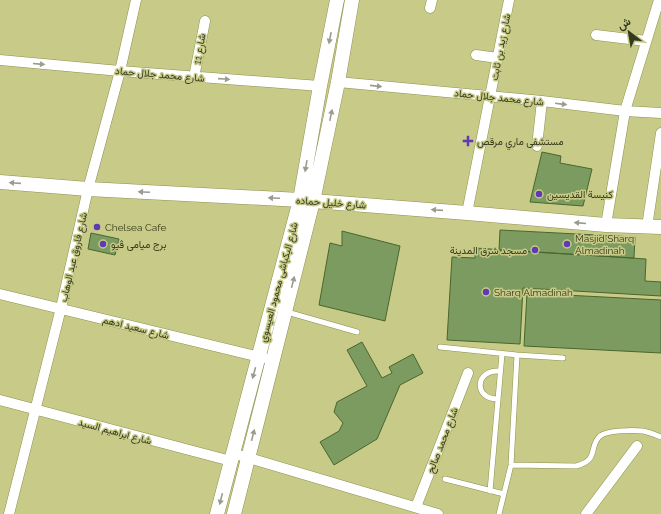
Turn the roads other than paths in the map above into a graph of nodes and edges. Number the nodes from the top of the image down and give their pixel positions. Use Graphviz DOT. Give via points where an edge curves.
graph roads {
  1 [pos="136,0"];
  2 [pos="337,0"];
  3 [pos="352,0"];
  4 [pos="509,0"];
  5 [pos="659,0"];
  6 [pos="205,21"];
  7 [pos="596,35"];
  8 [pos="646,41"];
  9 [pos="476,55"];
  10 [pos="498,58"];
  11 [pos="0,60"];
  12 [pos="120,71"];
  13 [pos="194,77"];
  14 [pos="338,82"];
  15 [pos="320,86"];
  16 [pos="490,97"];
  17 [pos="542,101"];
  18 [pos="625,111"];
  19 [pos="661,113"];
  20 [pos="661,133"];
  21 [pos="537,146"];
  22 [pos="0,182"];
  23 [pos="88,189"];
  24 [pos="306,200"];
  25 [pos="467,212"];
  26 [pos="606,226"];
  27 [pos="654,227"];
  28 [pos="0,294"];
  29 [pos="61,308"];
  30 [pos="286,312"];
  31 [pos="357,332"];
  32 [pos="440,347"];
  33 [pos="502,354"];
  34 [pos="517,355"];
  35 [pos="258,356"];
  36 [pos="563,358"];
  37 [pos="272,360"];
  38 [pos="500,372"];
  39 [pos="468,373"];
  40 [pos="498,399"];
  41 [pos="1,404"];
  42 [pos="35,410"];
  43 [pos="661,438"];
  44 [pos="637,446"];
  45 [pos="232,457"];
  46 [pos="248,457"];
  47 [pos="511,465"];
  48 [pos="445,479"];
  49 [pos="490,491"];
  50 [pos="504,494"];
  51 [pos="416,507"];
  52 [pos="9,512"];
  53 [pos="217,514"];
  54 [pos="234,514"];
  55 [pos="438,514"];
  56 [pos="499,514"];
  57 [pos="586,514"];
  1 -- 12 [label="street, شارع فاروق عبد الوهاب"];
  2 -- 15 [label="street, شارع البكباشى محمود العيسوي, one-way"];
  3 -- 14 [label="street, شارع البكباشى محمود العيسوي"];
  4 -- 10 [label="street, شارع زيد بن ثابت"];
  5 -- 8 [label="street"];
  6 -- 13 [label="street, شارع 11"];
  7 -- 8 [label="street"];
  8 -- 18 [label="street"];
  9 -- 10 [label="street"];
  10 -- 16 [label="street, شارع زيد بن ثابت"];
  11 -- 12 [label="street, شارع محمد جلال حماد, one-way"];
  12 -- 13 [label="street, شارع محمد جلال حماد"];
  12 -- 23 [label="street, شارع فاروق عبد الوهاب"];
  13 -- 15 [label="street, شارع محمد جلال حماد, one-way"];
  14 -- 16 [label="street, شارع محمد جلال حماد, one-way"];
  24 -- 14 [label="street, شارع البكباشى محمود العيسوي, one-way"];
  15 -- 24 [label="street, شارع البكباشى محمود العيسوي, one-way"];
  16 -- 17 [label="street, شارع محمد جلال حماد"];
  16 -- 25 [label="street, شارع زيد بن ثابت"];
  17 -- 18 [label="street, شارع محمد جلال حماد, one-way"];
  17 -- 21 [label="street"];
  18 -- 19 [label="street, شارع محمد جلال حماد"];
  18 -- 26 [label="street"];
  20 -- 27 [label="street"];
  23 -- 22 [label="street, شارع خليل حماده, one-way"];
  24 -- 23 [label="street, شارع خليل حماده, one-way"];
  23 -- 29 [label="street, شارع فاروق عبد الوهاب"];
  25 -- 24 [label="street, شارع خليل حماده, one-way"];
  30 -- 24 [label="street, شارع البكباشى محمود العيسوي, one-way"];
  24 -- 35 [label="street, شارع البكباشى محمود العيسوي"];
  26 -- 25 [label="street, شارع خليل حماده, one-way"];
  26 -- 27 [label="street, شارع خليل حماده"];
  28 -- 29 [label="street, شارع سعيد ادهم"];
  29 -- 35 [label="street, شارع سعيد ادهم"];
  29 -- 42 [label="street, شارع فاروق عبد الوهاب"];
  30 -- 31 [label="lane"];
  30 -- 37 [label="street, شارع البكباشى محمود العيسوي"];
  32 -- 33 [label="lane"];
  33 -- 34 [label="lane"];
  33 -- 38 [label="lane"];
  34 -- 36 [label="lane"];
  34 -- 47 [label="lane"];
  35 -- 37 [label="street, شارع سعيد ادهم"];
  35 -- 45 [label="street, شارع البكباشى محمود العيسوي, one-way"];
  46 -- 37 [label="street, شارع البكباشى محمود العيسوي, one-way"];
  38 -- 40 [label="lane"];
  38 -- 40 [label="lane" via="492,370 484,375 480,384 482,393 490,399"];
  39 -- 51 [label="street, شارع محمد صالح"];
  40 -- 49 [label="lane"];
  41 -- 42 [label="street, شارع ابراهيم السيد"];
  42 -- 45 [label="street, شارع ابراهيم السيد"];
  42 -- 52 [label="street, شارع فاروق عبد الوهاب"];
  43 -- 47 [label="lane" via="644,431 610,431 600,436 593,454 583,464"];
  44 -- 57 [label="street"];
  45 -- 46 [label="street, شارع ابراهيم السيد"];
  45 -- 53 [label="street, شارع البكباشى محمود العيسوي, one-way"];
  46 -- 51 [label="street, شارع ابراهيم السيد"];
  46 -- 54 [label="street, شارع البكباشى محمود العيسوي"];
  47 -- 50 [label="lane"];
  48 -- 49 [label="lane"];
  49 -- 50 [label="lane"];
  50 -- 56 [label="lane"];
  51 -- 55 [label="street, شارع ابراهيم السيد"];
}
